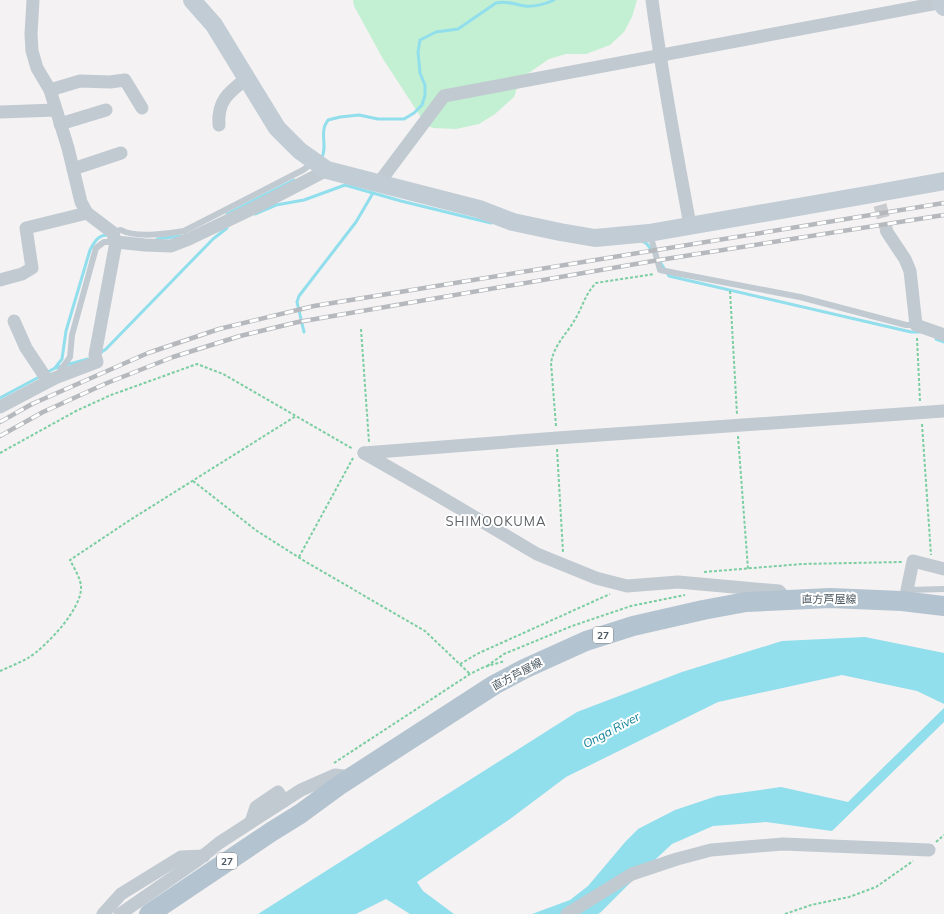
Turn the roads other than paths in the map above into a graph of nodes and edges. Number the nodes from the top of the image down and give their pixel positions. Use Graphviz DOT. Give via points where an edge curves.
graph roads {
  1 [pos="33,0"];
  2 [pos="192,0"];
  3 [pos="652,0"];
  4 [pos="943,3"];
  5 [pos="659,56"];
  6 [pos="246,79"];
  7 [pos="50,90"];
  8 [pos="142,108"];
  9 [pos="56,110"];
  10 [pos="106,110"];
  11 [pos="0,112"];
  12 [pos="60,124"];
  13 [pos="219,125"];
  14 [pos="121,153"];
  15 [pos="321,165"];
  16 [pos="73,169"];
  17 [pos="944,181"];
  18 [pos="378,184"];
  19 [pos="87,213"];
  20 [pos="690,225"];
  21 [pos="887,232"];
  22 [pos="649,233"];
  23 [pos="114,237"];
  24 [pos="0,280"];
  25 [pos="14,321"];
  26 [pos="916,325"];
  27 [pos="944,335"];
  28 [pos="52,379"];
  29 [pos="0,407"];
  30 [pos="944,411"];
  31 [pos="938,567"];
  32 [pos="944,589"];
  33 [pos="905,596"];
  34 [pos="786,599"];
  35 [pos="944,606"];
  36 [pos="352,777"];
  37 [pos="930,850"];
  38 [pos="204,856"];
  39 [pos="103,914"];
  40 [pos="120,914"];
  41 [pos="149,914"];
  42 [pos="567,914"];
  1 -- 7 [label="street" via="32,50 37,68"];
  2 -- 6 [label="street" via="214,25"];
  3 -- 5 [label="street"];
  4 -- 5 [label="street"];
  5 -- 18 [label="street" via="444,96"];
  5 -- 20 [label="street"];
  6 -- 13 [label="street" via="224,98"];
  6 -- 15 [label="street" via="277,128 300,151"];
  7 -- 8 [label="street" via="80,81 125,80"];
  7 -- 9 [label="street"];
  9 -- 11 [label="street"];
  9 -- 12 [label="street"];
  10 -- 12 [label="street"];
  12 -- 16 [label="street"];
  14 -- 16 [label="street"];
  15 -- 18 [label="street"];
  15 -- 23 [label="street" via="225,216 189,239 171,246 145,246"];
  16 -- 19 [label="street" via="81,202"];
  17 -- 20 [label="street" via="879,199"];
  18 -- 22 [label="street" via="479,209 514,222 560,232 595,238"];
  19 -- 23 [label="street"];
  19 -- 24 [label="street" via="26,228 32,268 22,274"];
  20 -- 22 [label="street"];
  21 -- 26 [label="street" via="910,271"];
  22 -- 26 [label="lane" via="660,270 800,297 906,325"];
  23 -- 28 [label="lane" via="96,248 72,335 70,357"];
  23 -- 28 [label="street" via="95,355 97,362"];
  25 -- 28 [label="street" via="26,348"];
  26 -- 27 [label="street"];
  28 -- 29 [label="street"];
  30 -- 34 [label="street" via="364,453 537,554 596,578 627,586 678,582 778,591"];
  31 -- 33 [label="street" via="913,561"];
  32 -- 33 [label="lane"];
  33 -- 34 [label="main road, 直方芦屋線 / 27"];
  33 -- 35 [label="main road, 直方芦屋線 / 27"];
  34 -- 36 [label="main road, 直方芦屋線 / 27" via="746,602 703,610 586,640 494,685"];
  36 -- 38 [label="street" via="335,775 301,790 219,843"];
  36 -- 41 [label="main road, 直方芦屋線 / 27"];
  37 -- 42 [label="street" via="782,844 711,850 632,874"];
  38 -- 39 [label="street" via="181,856 121,894"];
  38 -- 40 [label="street"];
}
